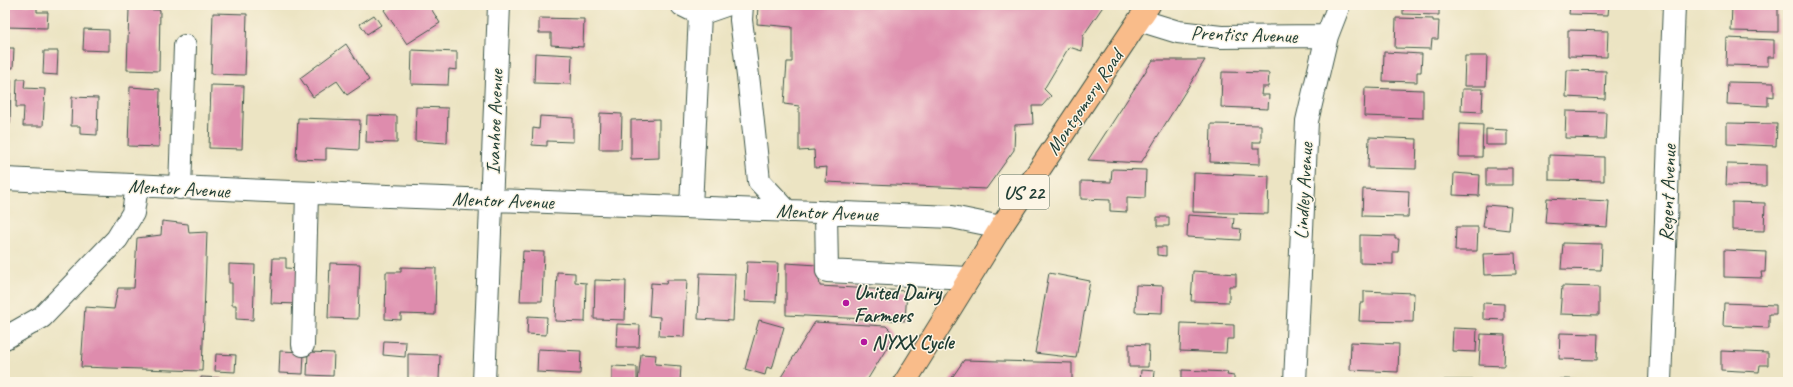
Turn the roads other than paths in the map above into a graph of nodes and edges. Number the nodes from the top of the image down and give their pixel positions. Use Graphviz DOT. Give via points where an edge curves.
graph roads {
  1 [pos="498,5"];
  2 [pos="726,5"];
  3 [pos="742,5"];
  4 [pos="1339,5"];
  5 [pos="1674,5"];
  6 [pos="691,10"];
  7 [pos="1144,13"];
  8 [pos="1327,36"];
  9 [pos="185,46"];
  10 [pos="5,179"];
  11 [pos="137,186"];
  12 [pos="180,188"];
  13 [pos="307,193"];
  14 [pos="491,200"];
  15 [pos="691,208"];
  16 [pos="787,211"];
  17 [pos="826,212"];
  18 [pos="1001,227"];
  19 [pos="969,278"];
  20 [pos="5,338"];
  21 [pos="303,345"];
  22 [pos="484,382"];
  23 [pos="905,382"];
  24 [pos="1295,382"];
  25 [pos="1660,382"];
  1 -- 14 [label="street, Ivanhoe Avenue"];
  2 -- 6 [label="street"];
  3 -- 16 [label="street" via="741,20 759,181"];
  4 -- 8 [label="street, Lindley Avenue"];
  5 -- 25 [label="street, Regent Avenue"];
  6 -- 15 [label="street"];
  7 -- 8 [label="street, Prentiss Avenue" via="1178,32 1221,37"];
  7 -- 18 [label="main road, Montgomery Road / US 22"];
  8 -- 24 [label="street, Lindley Avenue" via="1307,121"];
  9 -- 12 [label="street"];
  10 -- 11 [label="street, Mentor Avenue"];
  11 -- 12 [label="street, Mentor Avenue"];
  11 -- 20 [label="street" via="133,213 117,239 42,317"];
  12 -- 13 [label="street, Mentor Avenue"];
  13 -- 14 [label="street, Mentor Avenue"];
  13 -- 21 [label="street"];
  14 -- 15 [label="street, Mentor Avenue"];
  14 -- 22 [label="street, Ivanhoe Avenue"];
  15 -- 16 [label="street, Mentor Avenue"];
  16 -- 17 [label="street, Mentor Avenue"];
  17 -- 18 [label="street, Mentor Avenue" via="952,217"];
  17 -- 19 [label="street" via="827,272"];
  18 -- 19 [label="main road, Montgomery Road / US 22"];
  19 -- 23 [label="main road, Montgomery Road / US 22"];
}
